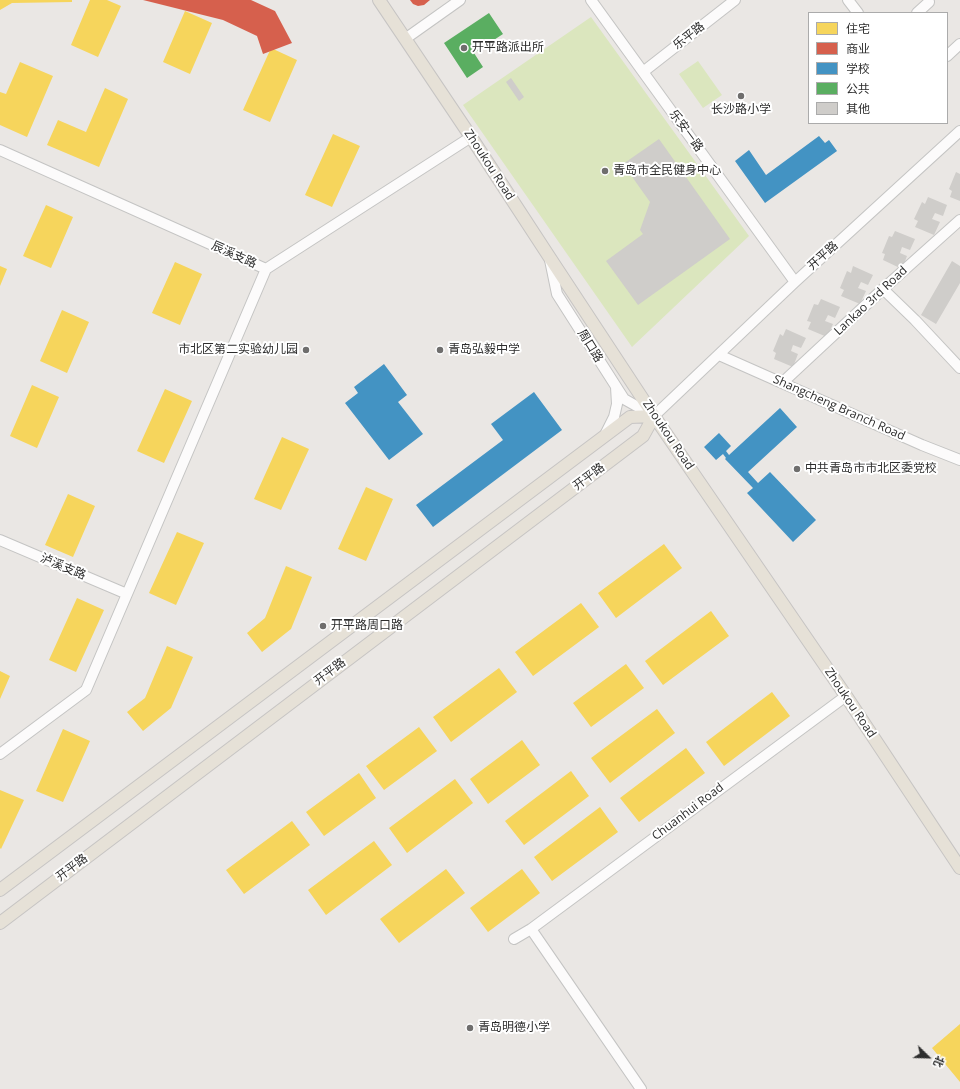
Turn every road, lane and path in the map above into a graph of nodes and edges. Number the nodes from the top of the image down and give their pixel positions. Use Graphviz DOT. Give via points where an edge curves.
graph roads {
  1 [pos="379,0"];
  2 [pos="460,0"];
  3 [pos="591,0"];
  4 [pos="735,0"];
  5 [pos="848,0"];
  6 [pos="929,2"];
  7 [pos="857,12"];
  8 [pos="918,12"];
  9 [pos="405,39"];
  10 [pos="960,44"];
  11 [pos="948,55"];
  12 [pos="643,72"];
  13 [pos="959,134"];
  14 [pos="472,137"];
  15 [pos="0,150"];
  16 [pos="960,220"];
  17 [pos="550,258"];
  18 [pos="266,269"];
  19 [pos="795,282"];
  20 [pos="883,289"];
  21 [pos="719,354"];
  22 [pos="960,368"];
  23 [pos="782,383"];
  24 [pos="616,387"];
  25 [pos="654,416"];
  26 [pos="605,436"];
  27 [pos="960,460"];
  28 [pos="0,540"];
  29 [pos="127,594"];
  30 [pos="846,696"];
  31 [pos="0,754"];
  32 [pos="960,868"];
  33 [pos="0,890"];
  34 [pos="0,923"];
  35 [pos="531,929"];
  36 [pos="514,939"];
  37 [pos="641,1089"];
  1 -- 9 [label="main road, Zhoukou Road"];
  2 -- 9 [label="street"];
  3 -- 12 [label="street, 乐安一路"];
  4 -- 12 [label="street, 乐平路"];
  5 -- 7 [label="street"];
  6 -- 8 [label="street"];
  9 -- 14 [label="main road, Zhoukou Road"];
  10 -- 11 [label="street"];
  12 -- 19 [label="street, 乐安一路"];
  13 -- 19 [label="street, 开平路"];
  14 -- 17 [label="main road, Zhoukou Road"];
  14 -- 18 [label="street, 辰溪支路"];
  15 -- 18 [label="street, 辰溪支路"];
  16 -- 20 [label="street, Lankao 3rd Road"];
  17 -- 24 [label="street, 周口路" via="557,294"];
  17 -- 25 [label="main road, Zhoukou Road"];
  18 -- 29 [label="street"];
  19 -- 21 [label="street, 开平路"];
  20 -- 22 [label="street"];
  20 -- 23 [label="street, Lankao 3rd Road"];
  21 -- 23 [label="street, Shangcheng Branch Road"];
  21 -- 25 [label="street, 开平路"];
  23 -- 27 [label="street, Shangcheng Branch Road"];
  24 -- 25 [label="street, 周口路" via="624,399"];
  24 -- 26 [label="street" via="617,404"];
  25 -- 26 [label="main road, 开平路" via="630,417"];
  25 -- 30 [label="main road, Zhoukou Road"];
  25 -- 34 [label="main road, 开平路" via="643,436"];
  26 -- 33 [label="main road, 开平路"];
  28 -- 29 [label="street, 泸溪支路"];
  29 -- 31 [label="street" via="86,690"];
  30 -- 32 [label="main road, Zhoukou Road"];
  30 -- 35 [label="street, Chuanhui Road"];
  35 -- 36 [label="street, Chuanhui Road"];
  35 -- 37 [label="street"];
}
